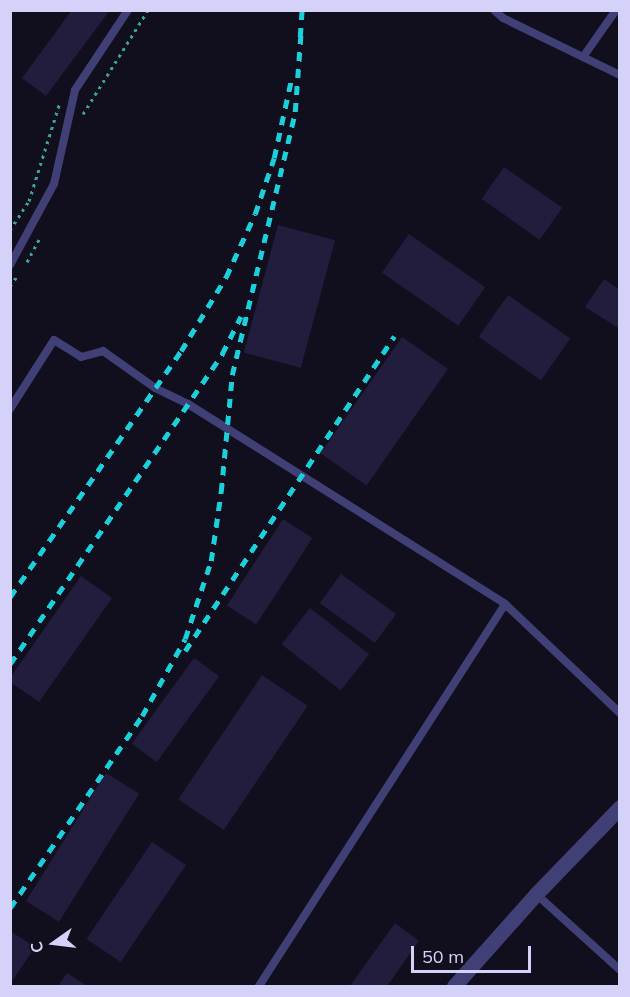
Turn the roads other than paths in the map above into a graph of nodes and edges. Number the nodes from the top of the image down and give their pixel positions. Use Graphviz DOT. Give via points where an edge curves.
graph roads {
  1 [pos="128,10"];
  2 [pos="494,10"];
  3 [pos="616,10"];
  4 [pos="505,14"];
  5 [pos="583,57"];
  6 [pos="620,75"];
  7 [pos="10,265"];
  8 [pos="10,408"];
  9 [pos="505,604"];
  10 [pos="620,713"];
  11 [pos="620,807"];
  12 [pos="536,894"];
  13 [pos="620,970"];
  14 [pos="259,987"];
  15 [pos="454,987"];
  1 -- 7 [label="lane" via="75,90 54,184"];
  2 -- 4 [label="lane"];
  3 -- 5 [label="lane"];
  4 -- 5 [label="lane"];
  5 -- 6 [label="lane"];
  8 -- 9 [label="lane" via="54,340 81,357 103,351 155,388 188,404"];
  9 -- 10 [label="lane"];
  9 -- 14 [label="lane"];
  11 -- 12 [label="street"];
  12 -- 13 [label="lane"];
  12 -- 15 [label="street"];
}
